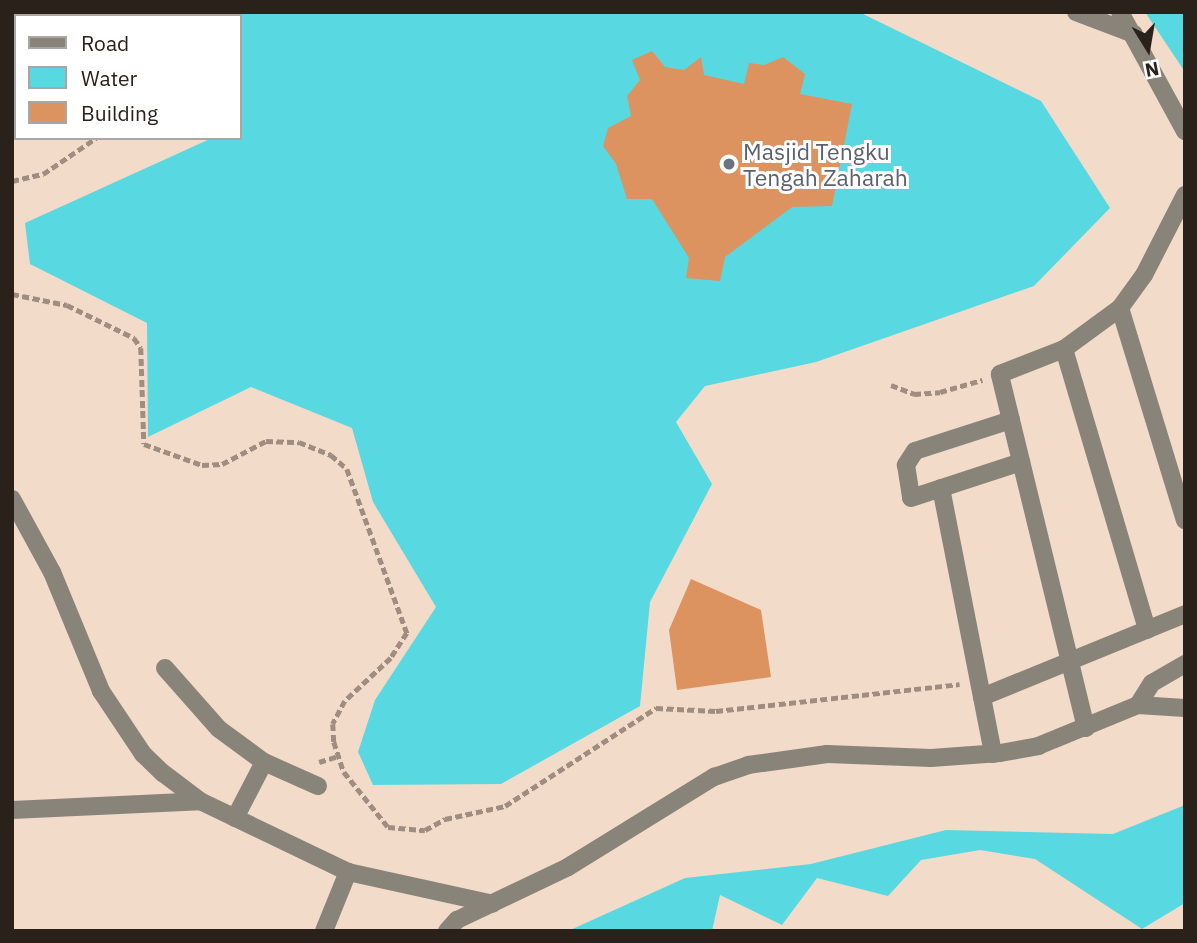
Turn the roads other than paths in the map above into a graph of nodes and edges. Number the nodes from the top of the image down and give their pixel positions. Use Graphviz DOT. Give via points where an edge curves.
graph roads {
  1 [pos="1076,12"];
  2 [pos="1120,12"];
  3 [pos="1135,34"];
  4 [pos="1185,131"];
  5 [pos="1185,195"];
  6 [pos="1119,308"];
  7 [pos="1064,349"];
  8 [pos="1011,420"];
  9 [pos="1021,462"];
  10 [pos="941,488"];
  11 [pos="12,499"];
  12 [pos="1185,520"];
  13 [pos="1185,614"];
  14 [pos="1147,630"];
  15 [pos="1070,662"];
  16 [pos="1185,664"];
  17 [pos="164,668"];
  18 [pos="980,690"];
  19 [pos="1138,705"];
  20 [pos="1185,708"];
  21 [pos="1086,728"];
  22 [pos="993,754"];
  23 [pos="264,762"];
  24 [pos="318,786"];
  25 [pos="200,801"];
  26 [pos="12,810"];
  27 [pos="235,818"];
  28 [pos="348,872"];
  29 [pos="493,904"];
  30 [pos="324,931"];
  31 [pos="447,931"];
  1 -- 3 [label="street"];
  2 -- 3 [label="street"];
  3 -- 4 [label="street"];
  5 -- 6 [label="street" via="1144,275"];
  6 -- 7 [label="street"];
  6 -- 12 [label="street"];
  7 -- 8 [label="street" via="1000,374"];
  7 -- 14 [label="street"];
  8 -- 9 [label="street"];
  8 -- 10 [label="street" via="915,451 906,465 911,498"];
  9 -- 10 [label="street"];
  9 -- 15 [label="street"];
  10 -- 18 [label="street"];
  11 -- 25 [label="street" via="52,572 101,691 143,754"];
  13 -- 14 [label="street"];
  14 -- 15 [label="street"];
  15 -- 18 [label="street"];
  15 -- 21 [label="street"];
  16 -- 19 [label="street" via="1152,683"];
  17 -- 23 [label="street" via="219,729"];
  18 -- 22 [label="street"];
  19 -- 20 [label="street"];
  19 -- 21 [label="street"];
  21 -- 22 [label="street" via="1038,746"];
  22 -- 29 [label="street" via="931,758 827,754 748,765 714,777 549,877"];
  23 -- 24 [label="street"];
  23 -- 27 [label="street"];
  25 -- 26 [label="street"];
  25 -- 27 [label="street"];
  27 -- 28 [label="street"];
  28 -- 29 [label="street"];
  28 -- 30 [label="street"];
  29 -- 31 [label="street" via="457,920"];
}
